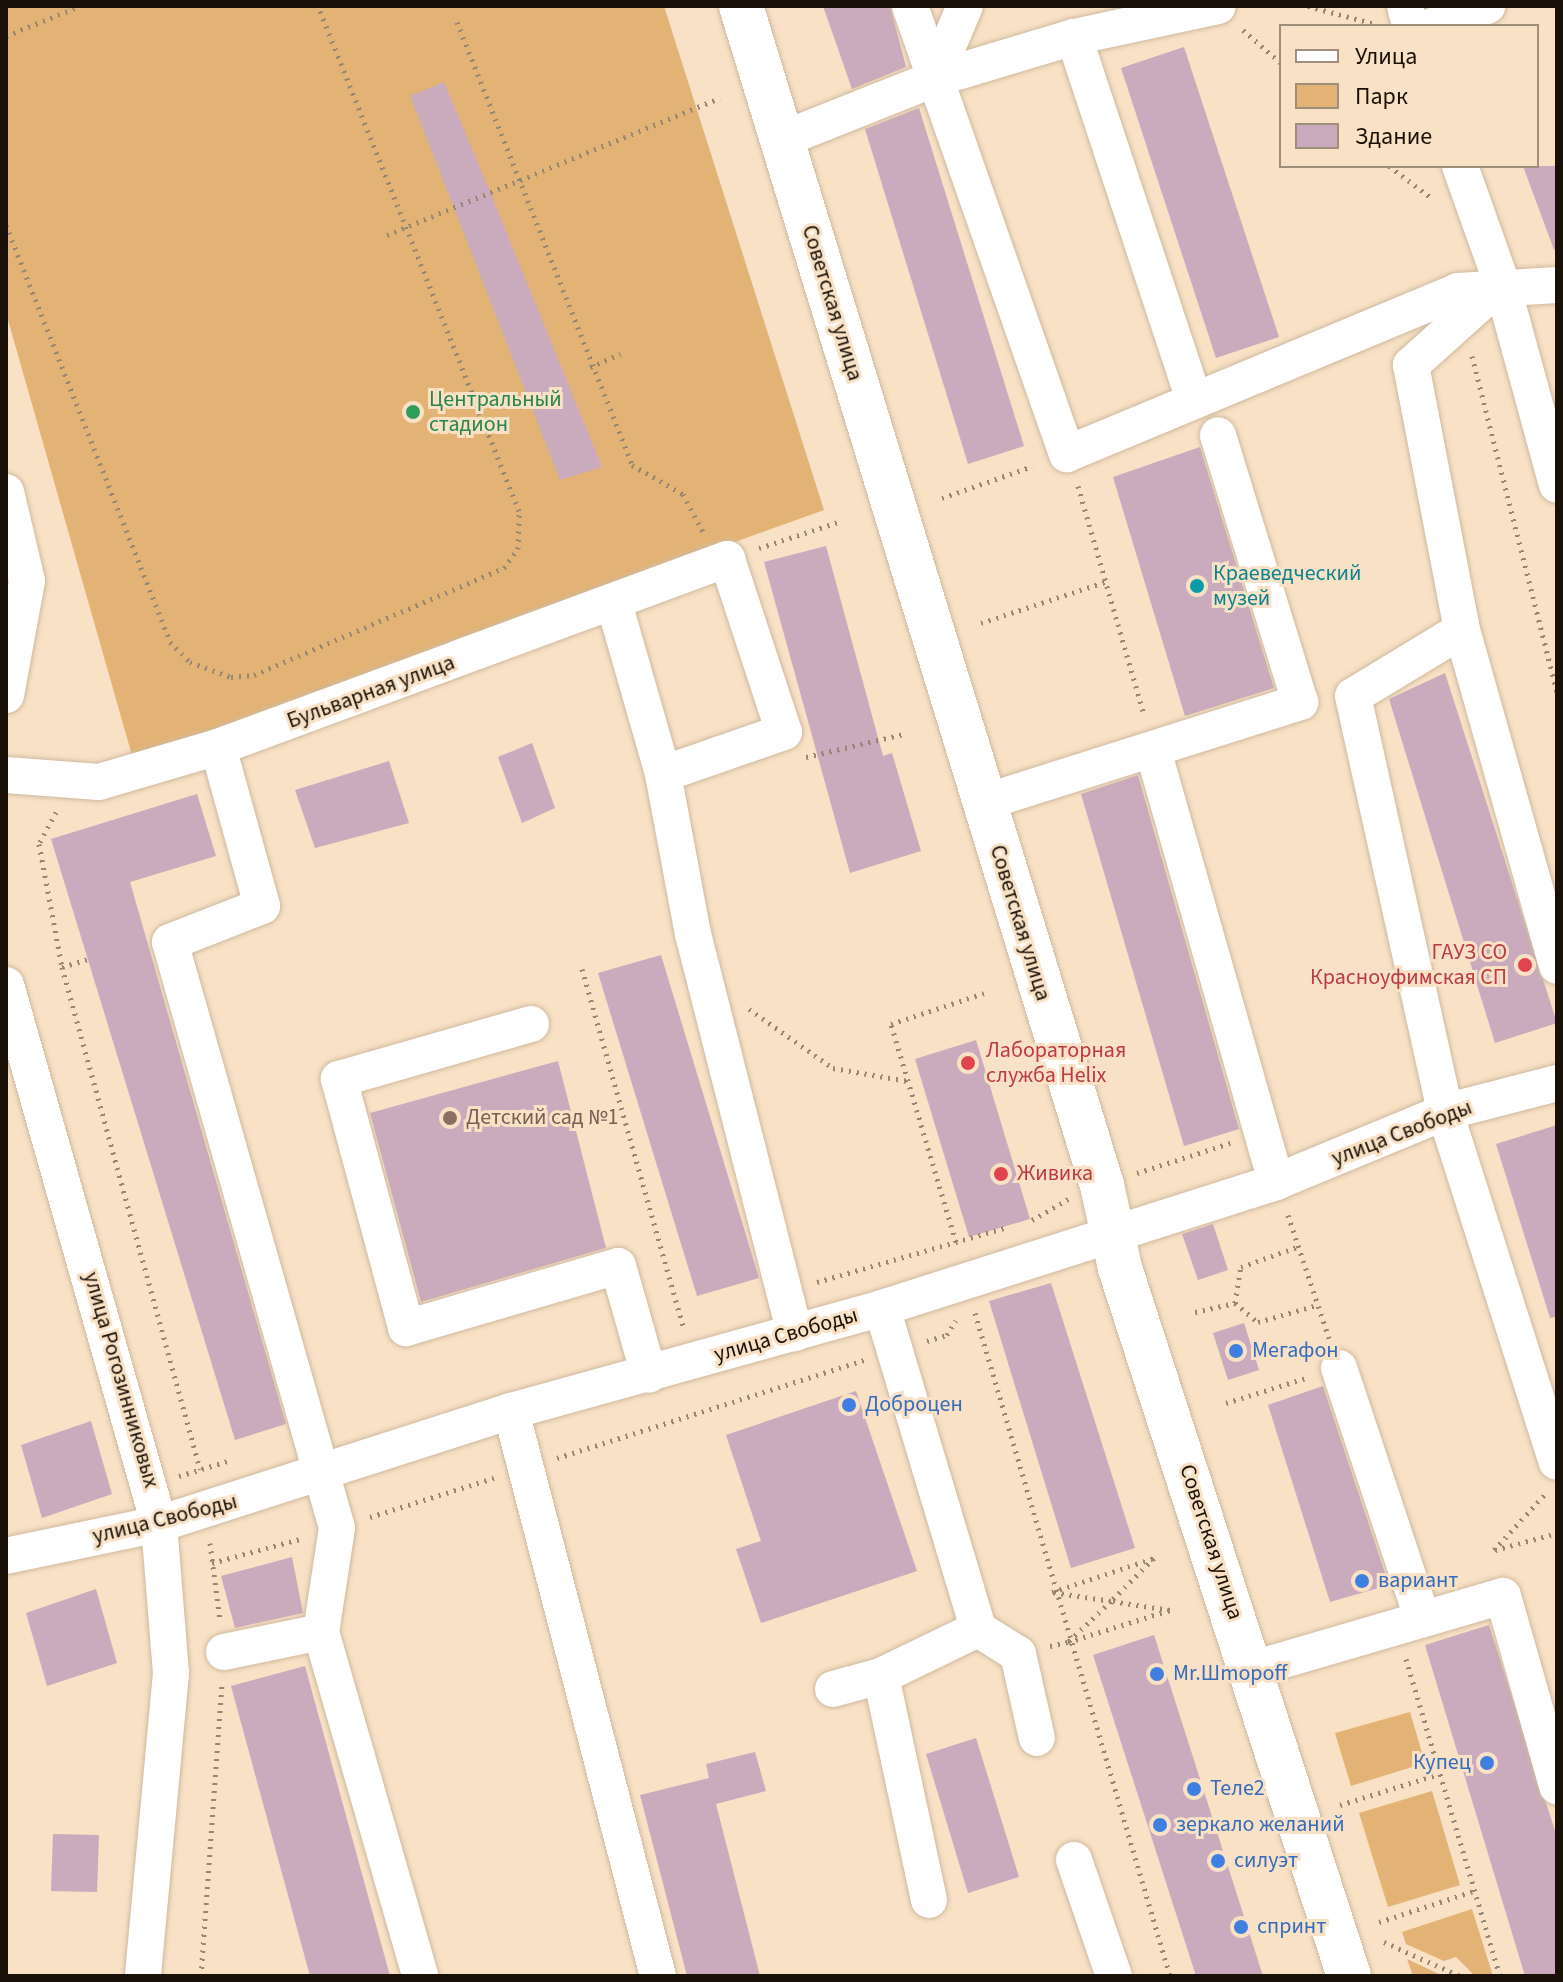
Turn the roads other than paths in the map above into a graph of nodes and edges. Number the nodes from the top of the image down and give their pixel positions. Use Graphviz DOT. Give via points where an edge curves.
graph roads {
  1 [pos="741,6"];
  2 [pos="910,6"];
  3 [pos="965,6"];
  4 [pos="1218,6"];
  5 [pos="1487,6"];
  6 [pos="1438,24"];
  7 [pos="1074,37"];
  8 [pos="934,79"];
  9 [pos="783,139"];
  10 [pos="1461,168"];
  11 [pos="1502,284"];
  12 [pos="1557,285"];
  13 [pos="1194,399"];
  14 [pos="1218,435"];
  15 [pos="1557,485"];
  16 [pos="6,492"];
  17 [pos="614,603"];
  18 [pos="1462,630"];
  19 [pos="6,695"];
  20 [pos="218,747"];
  21 [pos="1153,750"];
  22 [pos="663,774"];
  23 [pos="6,775"];
  24 [pos="982,803"];
  25 [pos="1557,966"];
  26 [pos="6,985"];
  27 [pos="531,1024"];
  28 [pos="1557,1083"];
  29 [pos="1445,1112"];
  30 [pos="1276,1182"];
  31 [pos="1111,1236"];
  32 [pos="882,1308"];
  33 [pos="795,1333"];
  34 [pos="1339,1368"];
  35 [pos="649,1375"];
  36 [pos="511,1411"];
  37 [pos="1557,1462"];
  38 [pos="323,1473"];
  39 [pos="159,1524"];
  40 [pos="6,1556"];
  41 [pos="1410,1622"];
  42 [pos="978,1629"];
  43 [pos="321,1632"];
  44 [pos="224,1652"];
  45 [pos="1253,1669"];
  46 [pos="881,1676"];
  47 [pos="833,1689"];
  48 [pos="1037,1738"];
  49 [pos="1557,1786"];
  50 [pos="1074,1860"];
  51 [pos="929,1900"];
  52 [pos="143,1976"];
  53 [pos="420,1976"];
  54 [pos="658,1976"];
  55 [pos="1114,1976"];
  56 [pos="1349,1976"];
  1 -- 9 [label="main road, Советская улица"];
  2 -- 8 [label="street"];
  3 -- 8 [label="street"];
  4 -- 7 [label="street"];
  5 -- 6 [label="street"];
  7 -- 8 [label="street"];
  7 -- 13 [label="street"];
  8 -- 9 [label="street"];
  8 -- 13 [label="street" via="1067,454"];
  9 -- 24 [label="main road, Советская улица"];
  10 -- 11 [label="street"];
  11 -- 12 [label="street"];
  11 -- 13 [label="street" via="1458,291"];
  11 -- 15 [label="street"];
  11 -- 18 [label="street" via="1411,365"];
  14 -- 21 [label="street" via="1300,702"];
  16 -- 19 [label="street" via="27,581"];
  17 -- 20 [label="street, Бульварная улица"];
  17 -- 22 [label="street"];
  17 -- 22 [label="street, Бульварная улица" via="727,559 784,732"];
  18 -- 25 [label="street"];
  18 -- 29 [label="street" via="1353,696"];
  20 -- 23 [label="street, Бульварная улица" via="99,782"];
  20 -- 38 [label="street" via="262,906 170,942"];
  21 -- 24 [label="street"];
  21 -- 30 [label="street"];
  22 -- 33 [label="street" via="707,985"];
  24 -- 31 [label="main road, Советская улица"];
  26 -- 39 [label="street, улица Рогозинниковых"];
  27 -- 35 [label="street" via="339,1079 406,1328 618,1266"];
  28 -- 29 [label="street, улица Свободы"];
  29 -- 30 [label="street, улица Свободы"];
  29 -- 37 [label="street"];
  30 -- 31 [label="street, улица Свободы"];
  31 -- 32 [label="street, улица Свободы" via="968,1289"];
  31 -- 45 [label="main road, Советская улица"];
  32 -- 33 [label="street, улица Свободы"];
  32 -- 42 [label="street"];
  33 -- 35 [label="street, улица Свободы"];
  34 -- 41 [label="street"];
  35 -- 36 [label="street, улица Свободы"];
  36 -- 38 [label="street, улица Свободы"];
  36 -- 54 [label="street" via="530,1467"];
  38 -- 39 [label="street, улица Свободы"];
  38 -- 43 [label="street" via="337,1528"];
  39 -- 40 [label="street, улица Свободы"];
  39 -- 52 [label="street, улица Рогозинниковых" via="171,1673"];
  41 -- 45 [label="street"];
  41 -- 49 [label="street" via="1503,1596"];
  42 -- 46 [label="street"];
  42 -- 48 [label="street" via="1018,1654"];
  43 -- 44 [label="street"];
  43 -- 53 [label="street"];
  45 -- 56 [label="main road, Советская улица"];
  46 -- 47 [label="street"];
  46 -- 51 [label="street"];
  50 -- 55 [label="street"];
}
